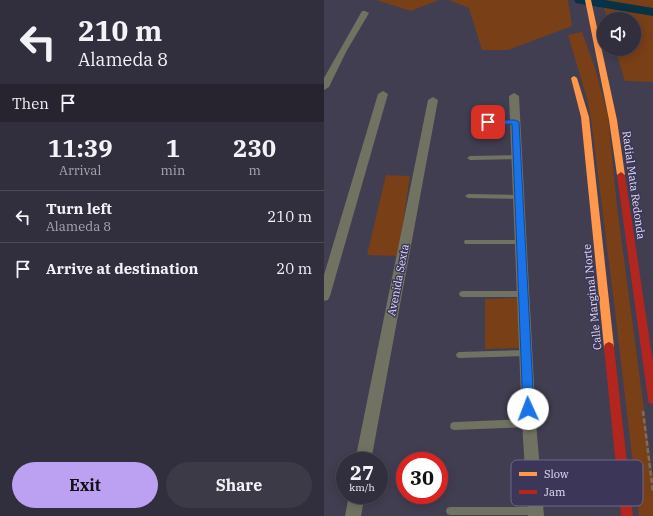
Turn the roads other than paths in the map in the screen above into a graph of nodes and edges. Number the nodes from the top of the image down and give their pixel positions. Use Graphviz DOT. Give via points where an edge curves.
graph roads {
  1 [pos="588,0"];
  2 [pos="365,13"];
  3 [pos="574,78"];
  4 [pos="324,87"];
  5 [pos="383,94"];
  6 [pos="514,96"];
  7 [pos="433,100"];
  8 [pos="474,122"];
  9 [pos="515,122"];
  10 [pos="517,157"];
  11 [pos="470,158"];
  12 [pos="468,196"];
  13 [pos="519,197"];
  14 [pos="467,242"];
  15 [pos="522,242"];
  16 [pos="462,294"];
  17 [pos="524,294"];
  18 [pos="324,296"];
  19 [pos="526,353"];
  20 [pos="459,355"];
  21 [pos="653,399"];
  22 [pos="529,423"];
  23 [pos="454,426"];
  24 [pos="365,452"];
  25 [pos="532,460"];
  26 [pos="621,460"];
  27 [pos="355,504"];
  28 [pos="626,506"];
  29 [pos="450,511"];
  30 [pos="536,514"];
  31 [pos="353,516"];
  32 [pos="627,516"];
  1 -- 21 [label="main road, Radial Mata Redonda" via="613,120"];
  2 -- 4 [label="street"];
  3 -- 26 [label="main road, Calle Marginal Norte" via="585,117"];
  5 -- 18 [label="street"];
  6 -- 9 [label="street"];
  7 -- 24 [label="street, Avenida Sexta"];
  8 -- 9 [label="lane"];
  9 -- 10 [label="street"];
  10 -- 11 [label="lane"];
  10 -- 13 [label="street"];
  12 -- 13 [label="lane"];
  13 -- 15 [label="street"];
  14 -- 15 [label="lane"];
  15 -- 17 [label="street"];
  16 -- 17 [label="lane"];
  17 -- 19 [label="street"];
  19 -- 20 [label="lane"];
  19 -- 22 [label="street"];
  22 -- 23 [label="lane"];
  22 -- 25 [label="street"];
  27 -- 31 [label="street"];
  28 -- 32 [label="main road, Calle Marginal Norte"];
  29 -- 30 [label="lane"];
}
